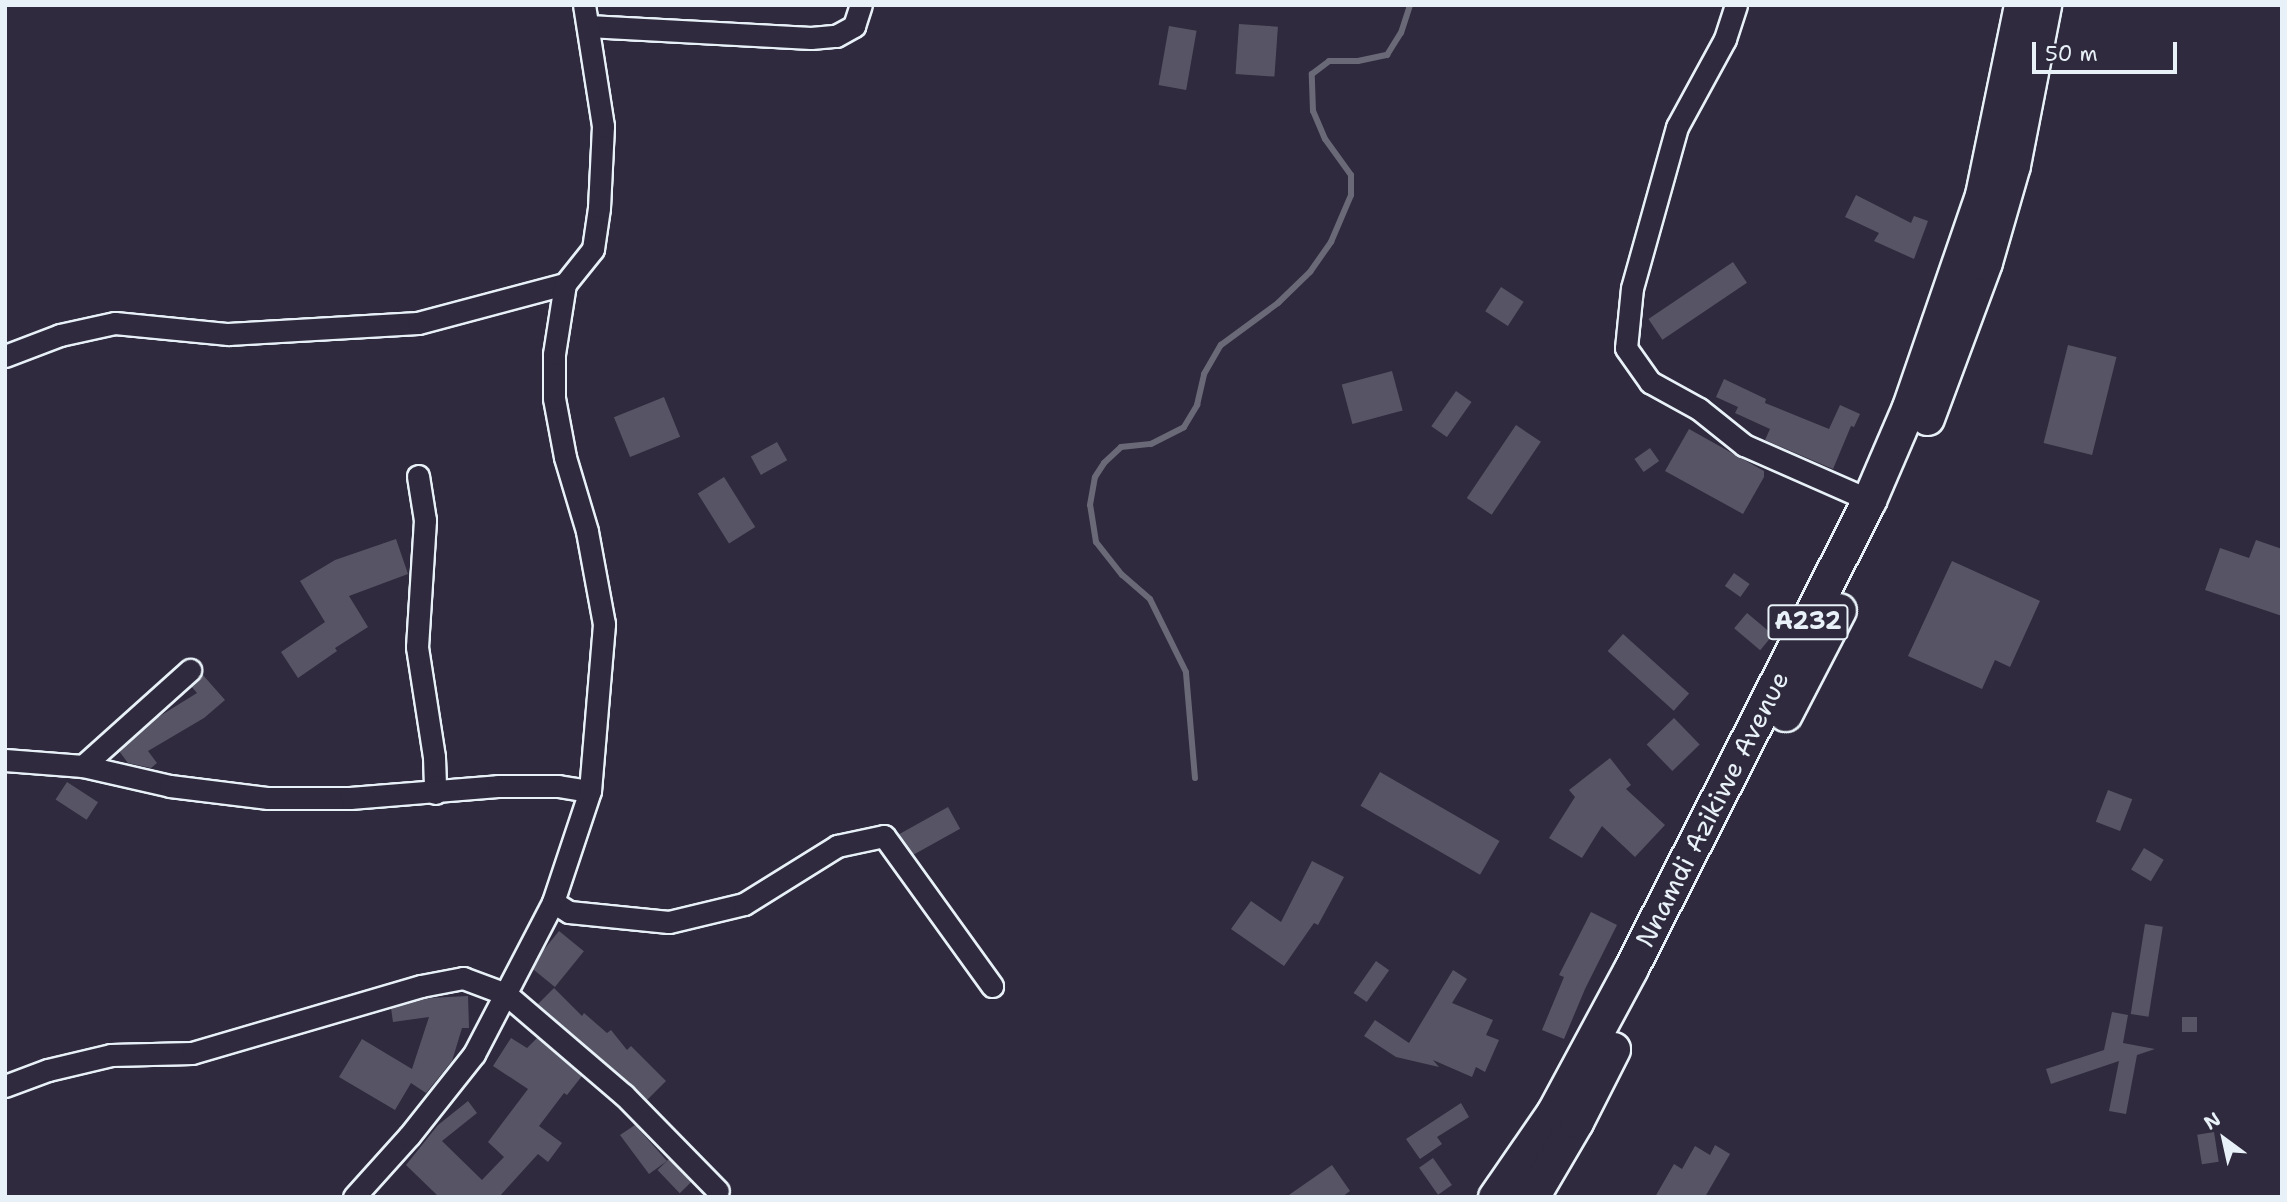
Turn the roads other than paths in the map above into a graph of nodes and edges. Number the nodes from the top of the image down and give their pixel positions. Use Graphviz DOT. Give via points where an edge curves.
graph roads {
  1 [pos="584,5"];
  2 [pos="861,5"];
  3 [pos="1736,5"];
  4 [pos="2021,5"];
  5 [pos="2044,5"];
  6 [pos="588,26"];
  7 [pos="565,284"];
  8 [pos="5,356"];
  9 [pos="418,476"];
  10 [pos="1869,500"];
  11 [pos="190,670"];
  12 [pos="5,760"];
  13 [pos="83,766"];
  14 [pos="590,791"];
  15 [pos="435,793"];
  16 [pos="553,902"];
  17 [pos="992,986"];
  18 [pos="506,994"];
  19 [pos="5,1086"];
  20 [pos="718,1191"];
  21 [pos="354,1197"];
  22 [pos="1495,1197"];
  23 [pos="1532,1197"];
  1 -- 6 [label="street"];
  2 -- 6 [label="street" via="854,26 836,36 811,38"];
  3 -- 10 [label="street" via="1725,39 1677,127 1632,288 1626,348 1650,382 1699,410 1744,445"];
  4 -- 10 [label="main road, Nnamdi Azikiwe Avenue / A232" via="1982,195 1909,407"];
  5 -- 23 [label="main road, Nnamdi Azikiwe Avenue / A232" via="2013,165 1985,262 1920,437 1882,525 1817,653 1576,1122"];
  6 -- 7 [label="street" via="603,126 600,208 593,249"];
  7 -- 8 [label="street" via="418,323 228,334 115,323 60,335"];
  7 -- 14 [label="street" via="554,354 554,398 604,624"];
  9 -- 15 [label="street" via="425,520 417,647"];
  10 -- 22 [label="main road, Nnamdi Azikiwe Avenue / A232" via="1632,968 1553,1113"];
  11 -- 13 [label="street"];
  12 -- 13 [label="street"];
  13 -- 15 [label="street" via="170,786 268,798"];
  14 -- 15 [label="street" via="498,786"];
  14 -- 16 [label="street"];
  16 -- 17 [label="street" via="569,912 669,922 744,904 837,846 884,836"];
  16 -- 18 [label="street"];
  18 -- 19 [label="street" via="463,978 192,1053 111,1055"];
  18 -- 20 [label="street" via="624,1095"];
  18 -- 21 [label="street" via="474,1054"];
}
